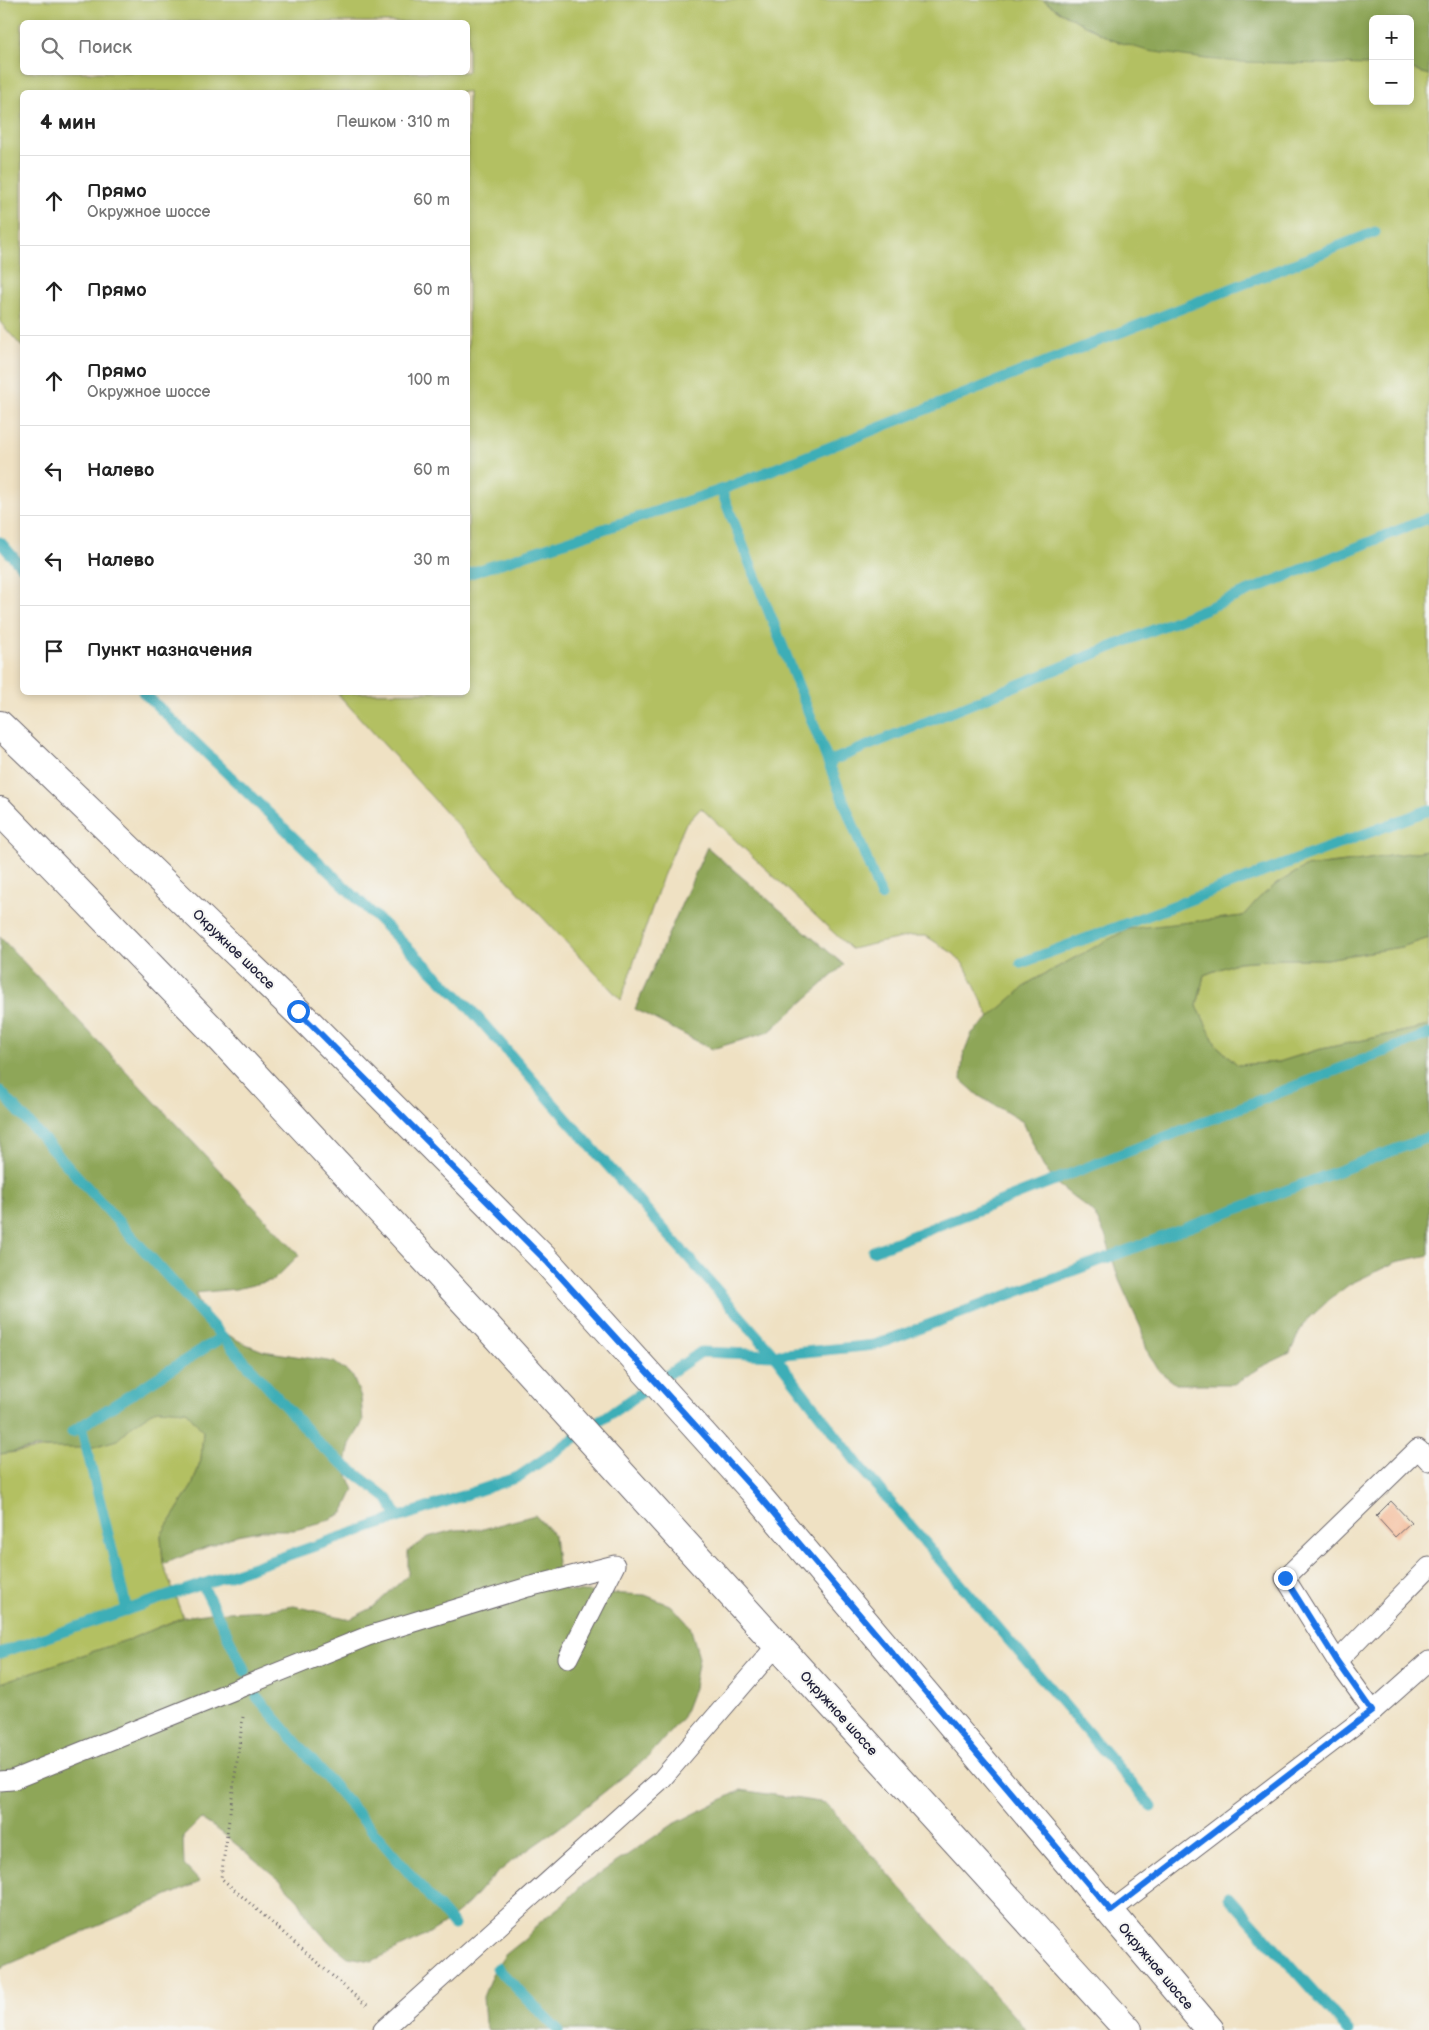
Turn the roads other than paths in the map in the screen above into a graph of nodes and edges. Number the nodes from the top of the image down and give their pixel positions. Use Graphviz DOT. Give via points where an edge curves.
graph roads {
  1 [pos="0,725"];
  2 [pos="0,811"];
  3 [pos="1429,1461"];
  4 [pos="1429,1567"];
  5 [pos="777,1645"];
  6 [pos="568,1658"];
  7 [pos="1337,1661"];
  8 [pos="1429,1661"];
  9 [pos="1372,1711"];
  10 [pos="0,1780"];
  11 [pos="1111,1911"];
  12 [pos="388,2026"];
  13 [pos="1128,2030"];
  14 [pos="1210,2030"];
  1 -- 11 [label="main road, Окружное шоссе" via="298,1011 548,1263 754,1490"];
  2 -- 5 [label="main road, Окружное шоссе" via="222,1040"];
  3 -- 7 [label="lane" via="1418,1449 1285,1578"];
  4 -- 7 [label="lane"];
  5 -- 12 [label="lane" via="662,1778"];
  5 -- 13 [label="main road, Окружное шоссе"];
  6 -- 10 [label="lane" via="615,1565 528,1587 368,1636 12,1780"];
  7 -- 9 [label="lane"];
  8 -- 9 [label="lane"];
  9 -- 11 [label="lane"];
  11 -- 14 [label="main road, Окружное шоссе"];
}
